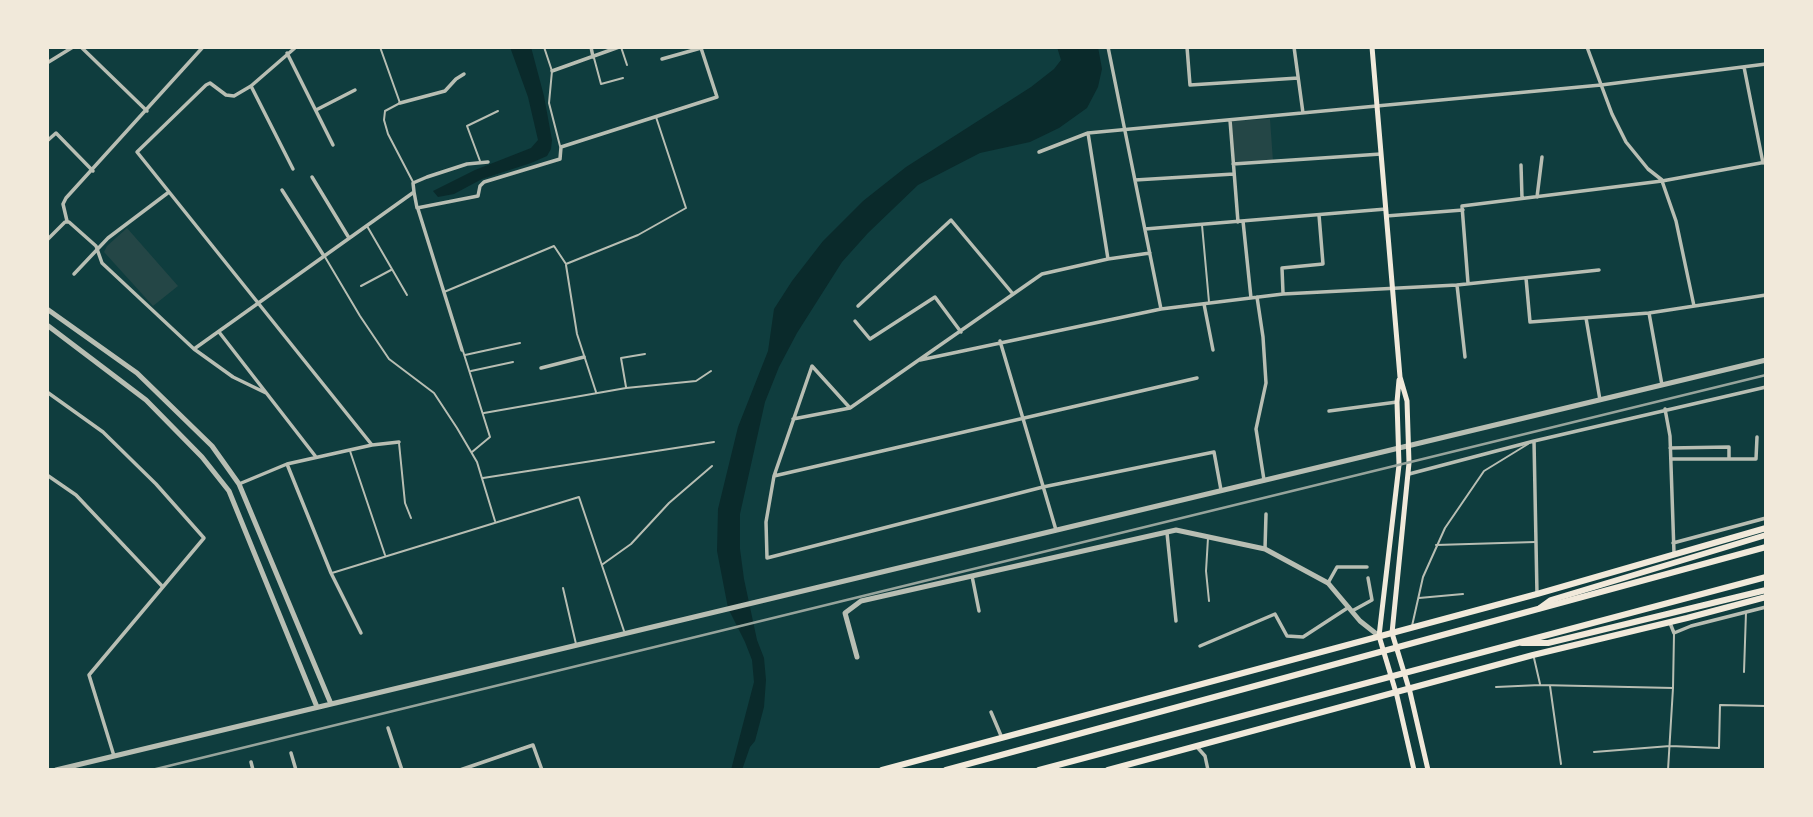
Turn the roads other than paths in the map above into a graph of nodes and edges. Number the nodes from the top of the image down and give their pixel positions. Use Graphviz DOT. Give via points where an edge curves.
graph roads {
  1 [pos="73,47"];
  2 [pos="81,47"];
  3 [pos="203,47"];
  4 [pos="282,47"];
  5 [pos="296,47"];
  6 [pos="380,47"];
  7 [pos="544,47"];
  8 [pos="591,47"];
  9 [pos="620,47"];
  10 [pos="1108,47"];
  11 [pos="1187,47"];
  12 [pos="1294,47"];
  13 [pos="1372,47"];
  14 [pos="1587,47"];
  15 [pos="700,48"];
  16 [pos="287,53"];
  17 [pos="593,57"];
  18 [pos="662,59"];
  19 [pos="47,63"];
  20 [pos="1766,64"];
  21 [pos="627,65"];
  22 [pos="1744,67"];
  23 [pos="552,71"];
  24 [pos="464,74"];
  25 [pos="623,78"];
  26 [pos="1298,78"];
  27 [pos="1601,85"];
  28 [pos="251,86"];
  29 [pos="355,90"];
  30 [pos="400,103"];
  31 [pos="1378,106"];
  32 [pos="316,110"];
  33 [pos="147,111"];
  34 [pos="498,111"];
  35 [pos="1303,113"];
  36 [pos="656,117"];
  37 [pos="1230,120"];
  38 [pos="1125,131"];
  39 [pos="1088,133"];
  40 [pos="47,141"];
  41 [pos="333,145"];
  42 [pos="561,147"];
  43 [pos="1040,152"];
  44 [pos="1382,154"];
  45 [pos="1542,157"];
  46 [pos="481,162"];
  47 [pos="488,162"];
  48 [pos="1765,162"];
  49 [pos="1233,164"];
  50 [pos="1521,165"];
  51 [pos="293,169"];
  52 [pos="93,171"];
  53 [pos="1234,174"];
  54 [pos="312,177"];
  55 [pos="1135,180"];
  56 [pos="1662,181"];
  57 [pos="414,183"];
  58 [pos="282,190"];
  59 [pos="169,192"];
  60 [pos="414,192"];
  61 [pos="1537,197"];
  62 [pos="1522,198"];
  63 [pos="417,208"];
  64 [pos="1463,210"];
  65 [pos="1386,213"];
  66 [pos="1319,215"];
  67 [pos="67,221"];
  68 [pos="1240,221"];
  69 [pos="1202,225"];
  70 [pos="366,226"];
  71 [pos="1145,229"];
  72 [pos="349,238"];
  73 [pos="47,240"];
  74 [pos="99,250"];
  75 [pos="1150,253"];
  76 [pos="324,256"];
  77 [pos="1108,259"];
  78 [pos="566,264"];
  79 [pos="392,269"];
  80 [pos="1600,270"];
  81 [pos="74,274"];
  82 [pos="1526,278"];
  83 [pos="1468,283"];
  84 [pos="1457,285"];
  85 [pos="361,286"];
  86 [pos="1391,289"];
  87 [pos="443,292"];
  88 [pos="1013,294"];
  89 [pos="1283,294"];
  90 [pos="407,295"];
  91 [pos="1766,295"];
  92 [pos="1257,297"];
  93 [pos="1251,298"];
  94 [pos="258,303"];
  95 [pos="1207,303"];
  96 [pos="858,306"];
  97 [pos="1694,306"];
  98 [pos="47,309"];
  99 [pos="1161,309"];
  100 [pos="1649,313"];
  101 [pos="1586,317"];
  102 [pos="855,321"];
  103 [pos="47,325"];
  104 [pos="219,331"];
  105 [pos="961,332"];
  106 [pos="1000,341"];
  107 [pos="520,343"];
  108 [pos="194,349"];
  109 [pos="1213,350"];
  110 [pos="463,352"];
  111 [pos="645,354"];
  112 [pos="584,357"];
  113 [pos="1465,357"];
  114 [pos="920,360"];
  115 [pos="1766,360"];
  116 [pos="513,362"];
  117 [pos="541,368"];
  118 [pos="711,371"];
  119 [pos="470,372"];
  120 [pos="1400,377"];
  121 [pos="1197,378"];
  122 [pos="1662,385"];
  123 [pos="1766,387"];
  124 [pos="626,388"];
  125 [pos="47,392"];
  126 [pos="266,393"];
  127 [pos="596,393"];
  128 [pos="1600,400"];
  129 [pos="1397,402"];
  130 [pos="850,408"];
  131 [pos="1665,409"];
  132 [pos="1329,411"];
  133 [pos="484,414"];
  134 [pos="1023,418"];
  135 [pos="793,419"];
  136 [pos="1757,437"];
  137 [pos="1534,441"];
  138 [pos="399,442"];
  139 [pos="714,442"];
  140 [pos="372,445"];
  141 [pos="1408,446"];
  142 [pos="1398,448"];
  143 [pos="1670,448"];
  144 [pos="350,449"];
  145 [pos="472,453"];
  146 [pos="316,457"];
  147 [pos="1671,459"];
  148 [pos="1730,459"];
  149 [pos="287,464"];
  150 [pos="712,466"];
  151 [pos="1409,474"];
  152 [pos="47,475"];
  153 [pos="774,477"];
  154 [pos="482,478"];
  155 [pos="1264,480"];
  156 [pos="239,484"];
  157 [pos="1043,487"];
  158 [pos="229,491"];
  159 [pos="1222,491"];
  160 [pos="1266,514"];
  161 [pos="411,518"];
  162 [pos="1766,518"];
  163 [pos="496,522"];
  164 [pos="1766,528"];
  165 [pos="1056,530"];
  166 [pos="1166,531"];
  167 [pos="1766,535"];
  168 [pos="1208,537"];
  169 [pos="1536,542"];
  170 [pos="1673,543"];
  171 [pos="1436,545"];
  172 [pos="1766,547"];
  173 [pos="1265,550"];
  174 [pos="1674,553"];
  175 [pos="385,556"];
  176 [pos="602,565"];
  177 [pos="1367,567"];
  178 [pos="331,573"];
  179 [pos="972,576"];
  180 [pos="1766,577"];
  181 [pos="1368,578"];
  182 [pos="1328,583"];
  183 [pos="162,586"];
  184 [pos="564,588"];
  185 [pos="1766,590"];
  186 [pos="1464,594"];
  187 [pos="1537,594"];
  188 [pos="1766,597"];
  189 [pos="1418,598"];
  190 [pos="1209,601"];
  191 [pos="1766,607"];
  192 [pos="1351,609"];
  193 [pos="1539,609"];
  194 [pos="979,611"];
  195 [pos="1746,611"];
  196 [pos="1176,621"];
  197 [pos="1670,622"];
  198 [pos="1412,627"];
  199 [pos="361,633"];
  200 [pos="1392,633"];
  201 [pos="1674,633"];
  202 [pos="625,634"];
  203 [pos="1379,636"];
  204 [pos="1517,643"];
  205 [pos="576,645"];
  206 [pos="1200,646"];
  207 [pos="1396,649"];
  208 [pos="1384,652"];
  209 [pos="1533,655"];
  210 [pos="857,657"];
  211 [pos="1404,672"];
  212 [pos="1744,672"];
  213 [pos="1391,676"];
  214 [pos="1540,685"];
  215 [pos="1550,685"];
  216 [pos="1496,687"];
  217 [pos="1673,688"];
  218 [pos="1409,689"];
  219 [pos="1396,692"];
  220 [pos="331,704"];
  221 [pos="1766,706"];
  222 [pos="317,707"];
  223 [pos="991,712"];
  224 [pos="1250,713"];
  225 [pos="388,728"];
  226 [pos="1255,730"];
  227 [pos="1002,738"];
  228 [pos="1196,746"];
  229 [pos="1670,746"];
  230 [pos="1594,752"];
  231 [pos="291,753"];
  232 [pos="114,756"];
  233 [pos="251,762"];
  234 [pos="1561,764"];
  235 [pos="1668,769"];
  236 [pos="56,770"];
  237 [pos="253,770"];
  238 [pos="296,770"];
  239 [pos="402,770"];
  240 [pos="460,770"];
  241 [pos="542,770"];
  242 [pos="882,770"];
  243 [pos="946,770"];
  244 [pos="1039,770"];
  245 [pos="1108,770"];
  246 [pos="1208,770"];
  247 [pos="1414,770"];
  248 [pos="1428,770"];
  249 [pos="1628,770"];
  1 -- 19 [label="street"];
  2 -- 33 [label="street"];
  3 -- 33 [label="street"];
  4 -- 16 [label="lane"];
  5 -- 16 [label="street"];
  6 -- 30 [label="lane"];
  7 -- 23 [label="lane"];
  8 -- 17 [label="street"];
  9 -- 17 [label="street"];
  9 -- 21 [label="lane"];
  10 -- 38 [label="street"];
  11 -- 26 [label="street" via="1190,85"];
  12 -- 26 [label="street"];
  13 -- 31 [label="main road"];
  14 -- 27 [label="street"];
  15 -- 18 [label="street"];
  15 -- 36 [label="street" via="717,97"];
  16 -- 28 [label="street"];
  16 -- 32 [label="street"];
  17 -- 23 [label="street"];
  17 -- 25 [label="lane" via="601,84"];
  20 -- 22 [label="street"];
  22 -- 27 [label="street"];
  22 -- 48 [label="street"];
  23 -- 42 [label="lane" via="549,103"];
  24 -- 30 [label="street" via="445,91"];
  26 -- 35 [label="street"];
  27 -- 31 [label="street"];
  27 -- 56 [label="street" via="1626,142"];
  28 -- 51 [label="street"];
  28 -- 59 [label="street" via="229,96 206,85 137,152"];
  29 -- 32 [label="street"];
  30 -- 57 [label="lane" via="385,111 384,120"];
  31 -- 35 [label="street"];
  31 -- 44 [label="main road"];
  32 -- 41 [label="street"];
  33 -- 52 [label="street"];
  34 -- 46 [label="lane" via="467,126"];
  35 -- 37 [label="street"];
  36 -- 42 [label="street"];
  36 -- 78 [label="lane" via="686,208 638,235"];
  37 -- 38 [label="street"];
  37 -- 49 [label="street"];
  38 -- 39 [label="street"];
  38 -- 55 [label="street"];
  39 -- 43 [label="street"];
  39 -- 77 [label="street"];
  40 -- 52 [label="street" via="56,133"];
  42 -- 63 [label="street" via="560,159 484,182 478,196"];
  44 -- 49 [label="street"];
  44 -- 65 [label="main road"];
  45 -- 61 [label="street"];
  46 -- 47 [label="street"];
  46 -- 57 [label="street"];
  48 -- 56 [label="street"];
  49 -- 53 [label="street"];
  50 -- 62 [label="street"];
  52 -- 67 [label="street" via="64,201"];
  53 -- 55 [label="street"];
  53 -- 68 [label="street"];
  54 -- 72 [label="street"];
  55 -- 71 [label="street"];
  56 -- 61 [label="street"];
  56 -- 97 [label="street" via="1676,221"];
  57 -- 60 [label="street"];
  58 -- 76 [label="street"];
  59 -- 74 [label="street"];
  59 -- 94 [label="street"];
  60 -- 63 [label="street"];
  60 -- 70 [label="street"];
  61 -- 62 [label="street"];
  62 -- 64 [label="street" via="1462,206"];
  63 -- 87 [label="street"];
  64 -- 65 [label="street"];
  64 -- 83 [label="street"];
  65 -- 66 [label="street"];
  65 -- 86 [label="main road"];
  66 -- 68 [label="street"];
  66 -- 89 [label="street" via="1323,264 1282,268"];
  67 -- 73 [label="street"];
  67 -- 74 [label="street"];
  68 -- 69 [label="street"];
  68 -- 93 [label="street"];
  69 -- 71 [label="street"];
  69 -- 95 [label="lane"];
  70 -- 72 [label="street"];
  70 -- 79 [label="lane"];
  71 -- 75 [label="street"];
  72 -- 76 [label="street"];
  74 -- 81 [label="street"];
  74 -- 108 [label="street" via="102,263"];
  75 -- 77 [label="street"];
  75 -- 99 [label="street"];
  76 -- 94 [label="street"];
  76 -- 145 [label="lane" via="389,359 433,393"];
  77 -- 88 [label="street" via="1042,274"];
  78 -- 87 [label="lane" via="554,246"];
  78 -- 112 [label="lane"];
  79 -- 85 [label="lane"];
  79 -- 90 [label="lane"];
  80 -- 82 [label="street"];
  82 -- 83 [label="street"];
  82 -- 101 [label="street" via="1530,322"];
  83 -- 84 [label="street"];
  84 -- 86 [label="street"];
  84 -- 113 [label="street"];
  86 -- 89 [label="street"];
  86 -- 120 [label="main road"];
  87 -- 110 [label="street"];
  88 -- 96 [label="street" via="951,220"];
  88 -- 105 [label="street"];
  89 -- 92 [label="street"];
  91 -- 97 [label="street"];
  92 -- 93 [label="street"];
  92 -- 155 [label="street" via="1266,383 1256,429"];
  93 -- 95 [label="street"];
  94 -- 104 [label="street"];
  94 -- 140 [label="street"];
  95 -- 99 [label="street"];
  95 -- 109 [label="street"];
  97 -- 100 [label="street"];
  98 -- 156 [label="street" via="154,388 212,446"];
  99 -- 106 [label="street"];
  100 -- 101 [label="street"];
  100 -- 122 [label="street"];
  101 -- 128 [label="street"];
  102 -- 105 [label="street" via="870,339 935,297"];
  103 -- 158 [label="street" via="146,400"];
  104 -- 108 [label="street"];
  104 -- 126 [label="street"];
  105 -- 114 [label="street"];
  106 -- 114 [label="street"];
  106 -- 134 [label="street"];
  107 -- 110 [label="lane"];
  108 -- 126 [label="street" via="233,377"];
  110 -- 119 [label="lane"];
  111 -- 124 [label="lane" via="621,358"];
  112 -- 117 [label="street"];
  112 -- 127 [label="lane"];
  114 -- 130 [label="street"];
  115 -- 122 [label="street"];
  116 -- 119 [label="lane"];
  118 -- 124 [label="lane" via="696,381"];
  119 -- 133 [label="lane"];
  120 -- 129 [label="main road"];
  120 -- 141 [label="main road" via="1407,401"];
  121 -- 134 [label="street"];
  122 -- 128 [label="street"];
  123 -- 131 [label="street"];
  124 -- 127 [label="lane"];
  125 -- 183 [label="street" via="103,432 203,534 203,541"];
  126 -- 146 [label="street"];
  127 -- 133 [label="lane"];
  128 -- 141 [label="street"];
  129 -- 132 [label="street"];
  129 -- 142 [label="main road"];
  130 -- 135 [label="street"];
  130 -- 135 [label="street" via="812,366"];
  131 -- 137 [label="street"];
  131 -- 143 [label="street"];
  133 -- 145 [label="lane" via="490,437"];
  134 -- 153 [label="street"];
  134 -- 157 [label="street"];
  135 -- 153 [label="street"];
  136 -- 148 [label="street" via="1756,459"];
  137 -- 151 [label="street"];
  137 -- 169 [label="street"];
  137 -- 171 [label="lane" via="1484,471"];
  138 -- 140 [label="street"];
  138 -- 161 [label="lane" via="405,503"];
  139 -- 154 [label="lane"];
  140 -- 144 [label="street"];
  141 -- 142 [label="street"];
  141 -- 151 [label="main road"];
  142 -- 155 [label="street"];
  142 -- 203 [label="main road"];
  143 -- 147 [label="street"];
  143 -- 148 [label="street" via="1729,447"];
  144 -- 146 [label="street"];
  144 -- 175 [label="lane"];
  145 -- 154 [label="lane"];
  146 -- 149 [label="street"];
  147 -- 148 [label="street"];
  147 -- 170 [label="street"];
  149 -- 156 [label="street"];
  149 -- 178 [label="street"];
  150 -- 176 [label="lane" via="631,544"];
  151 -- 200 [label="main road"];
  152 -- 183 [label="street" via="76,495"];
  153 -- 157 [label="street" via="766,522 767,558"];
  154 -- 163 [label="lane"];
  155 -- 159 [label="street"];
  156 -- 158 [label="street"];
  156 -- 220 [label="street"];
  157 -- 159 [label="street" via="1214,452"];
  157 -- 165 [label="street"];
  158 -- 222 [label="street"];
  159 -- 165 [label="street"];
  160 -- 173 [label="street"];
  162 -- 170 [label="street"];
  163 -- 175 [label="lane"];
  163 -- 176 [label="lane" via="579,497"];
  164 -- 174 [label="main road"];
  165 -- 202 [label="street"];
  166 -- 168 [label="street"];
  166 -- 179 [label="street"];
  166 -- 196 [label="street"];
  167 -- 193 [label="main road" via="1551,600"];
  168 -- 173 [label="street"];
  168 -- 190 [label="lane"];
  169 -- 171 [label="lane"];
  169 -- 187 [label="street"];
  170 -- 174 [label="street"];
  171 -- 189 [label="lane"];
  172 -- 193 [label="main road"];
  173 -- 182 [label="street"];
  174 -- 187 [label="main road"];
  175 -- 178 [label="lane"];
  176 -- 202 [label="lane"];
  177 -- 182 [label="street" via="1337,567"];
  178 -- 199 [label="street"];
  179 -- 194 [label="street"];
  179 -- 210 [label="street" via="861,601 848,608 846,623"];
  180 -- 204 [label="main road"];
  181 -- 192 [label="street" via="1372,600"];
  182 -- 192 [label="street"];
  183 -- 232 [label="street" via="89,675"];
  184 -- 205 [label="lane"];
  185 -- 204 [label="main road" via="1548,643"];
  186 -- 189 [label="lane"];
  187 -- 193 [label="main road"];
  187 -- 198 [label="main road"];
  188 -- 197 [label="main road"];
  189 -- 198 [label="lane"];
  191 -- 195 [label="street"];
  192 -- 203 [label="street"];
  192 -- 206 [label="street" via="1303,636 1287,636 1275,614"];
  193 -- 207 [label="main road"];
  195 -- 201 [label="street"];
  195 -- 212 [label="lane"];
  197 -- 201 [label="street"];
  197 -- 209 [label="main road"];
  198 -- 200 [label="main road"];
  200 -- 203 [label="main road"];
  200 -- 207 [label="main road"];
  201 -- 217 [label="lane"];
  202 -- 205 [label="street"];
  203 -- 208 [label="main road"];
  203 -- 227 [label="main road"];
  204 -- 211 [label="main road"];
  205 -- 220 [label="street"];
  207 -- 208 [label="main road"];
  207 -- 211 [label="main road"];
  208 -- 213 [label="main road"];
  208 -- 243 [label="main road"];
  209 -- 214 [label="lane"];
  209 -- 218 [label="main road"];
  211 -- 213 [label="main road"];
  211 -- 218 [label="main road"];
  213 -- 219 [label="main road"];
  213 -- 224 [label="main road"];
  214 -- 215 [label="lane"];
  214 -- 216 [label="lane"];
  215 -- 217 [label="lane"];
  215 -- 234 [label="lane"];
  217 -- 229 [label="lane"];
  218 -- 219 [label="main road"];
  218 -- 248 [label="main road"];
  219 -- 226 [label="main road"];
  219 -- 247 [label="main road"];
  220 -- 222 [label="street"];
  221 -- 229 [label="lane" via="1720,705 1719,748"];
  222 -- 232 [label="street"];
  223 -- 227 [label="street"];
  224 -- 226 [label="main road"];
  224 -- 244 [label="main road"];
  225 -- 239 [label="street"];
  226 -- 228 [label="main road"];
  227 -- 242 [label="main road"];
  228 -- 245 [label="main road"];
  228 -- 246 [label="street" via="1205,756"];
  229 -- 230 [label="lane"];
  229 -- 235 [label="lane"];
  231 -- 238 [label="street"];
  232 -- 236 [label="street"];
  233 -- 237 [label="street"];
  235 -- 249 [label="lane"];
  240 -- 241 [label="street" via="534,745"];
}
